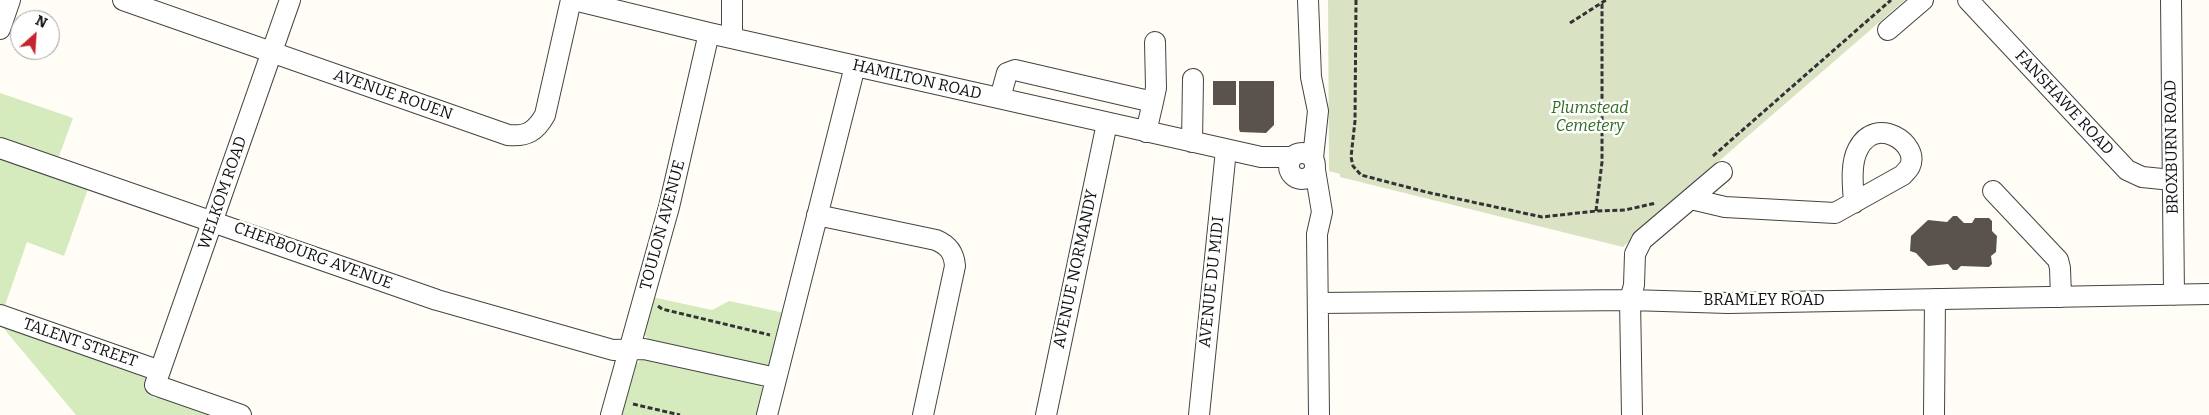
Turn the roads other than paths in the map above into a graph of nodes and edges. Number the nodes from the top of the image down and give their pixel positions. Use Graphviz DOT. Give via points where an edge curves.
graph roads {
  1 [pos="10,0"];
  2 [pos="123,0"];
  3 [pos="290,0"];
  4 [pos="573,0"];
  5 [pos="732,0"];
  6 [pos="1308,0"];
  7 [pos="1923,0"];
  8 [pos="1968,0"];
  9 [pos="2171,0"];
  10 [pos="0,29"];
  11 [pos="1888,30"];
  12 [pos="709,33"];
  13 [pos="732,38"];
  14 [pos="1155,42"];
  15 [pos="272,52"];
  16 [pos="855,66"];
  17 [pos="1193,79"];
  18 [pos="1000,98"];
  19 [pos="1153,102"];
  20 [pos="1107,123"];
  21 [pos="1146,132"];
  22 [pos="1192,142"];
  23 [pos="0,148"];
  24 [pos="1226,150"];
  25 [pos="1301,165"];
  26 [pos="1716,165"];
  27 [pos="2172,180"];
  28 [pos="1993,191"];
  29 [pos="1691,199"];
  30 [pos="1854,203"];
  31 [pos="817,215"];
  32 [pos="214,221"];
  33 [pos="2209,294"];
  34 [pos="2174,295"];
  35 [pos="2061,297"];
  36 [pos="1935,299"];
  37 [pos="1630,300"];
  38 [pos="1319,303"];
  39 [pos="0,315"];
  40 [pos="629,349"];
  41 [pos="158,378"];
  42 [pos="776,378"];
  43 [pos="613,407"];
  44 [pos="241,415"];
  45 [pos="767,415"];
  46 [pos="923,415"];
  47 [pos="1046,415"];
  48 [pos="1199,415"];
  49 [pos="1320,415"];
  50 [pos="1632,415"];
  51 [pos="1934,415"];
  1 -- 10 [label="street"];
  2 -- 15 [label="street, AVENUE ROUEN"];
  3 -- 15 [label="street, WELKOM ROAD"];
  4 -- 12 [label="street, HAMILTON ROAD"];
  4 -- 15 [label="street, AVENUE ROUEN" via="549,104 540,124 526,135 508,135"];
  5 -- 13 [label="street"];
  6 -- 25 [label="street" via="1311,77 1318,110"];
  7 -- 11 [label="street"];
  8 -- 27 [label="street, FANSHAWE ROAD" via="2127,170 2142,178"];
  9 -- 27 [label="street, BROXBURN ROAD"];
  12 -- 13 [label="street, HAMILTON ROAD"];
  12 -- 40 [label="street, TOULON AVENUE" via="669,207"];
  13 -- 16 [label="street, HAMILTON ROAD"];
  14 -- 19 [label="street" via="1156,88"];
  15 -- 32 [label="street, WELKOM ROAD"];
  16 -- 18 [label="street, HAMILTON ROAD"];
  16 -- 31 [label="street"];
  17 -- 22 [label="street"];
  18 -- 19 [label="street" via="1006,75 1012,70"];
  18 -- 20 [label="street, HAMILTON ROAD"];
  19 -- 21 [label="street"];
  20 -- 21 [label="street, HAMILTON ROAD"];
  20 -- 47 [label="street, AVENUE NORMANDY"];
  21 -- 22 [label="street, HAMILTON ROAD"];
  22 -- 24 [label="street, HAMILTON ROAD"];
  23 -- 32 [label="street, CHERBOURG AVENUE"];
  24 -- 25 [label="street, HAMILTON ROAD"];
  24 -- 48 [label="street, AVENUE DU MIDI"];
  25 -- 38 [label="street" via="1317,234"];
  26 -- 29 [label="street"];
  27 -- 34 [label="street, BROXBURN ROAD"];
  28 -- 35 [label="street" via="2058,260"];
  29 -- 30 [label="street" via="1725,207 1834,214"];
  29 -- 37 [label="street" via="1639,244"];
  31 -- 42 [label="street"];
  31 -- 46 [label="street" via="936,240 953,254 955,266"];
  32 -- 40 [label="street, CHERBOURG AVENUE" via="437,300 613,350"];
  32 -- 41 [label="street, WELKOM ROAD"];
  33 -- 34 [label="street, BRAMLEY ROAD"];
  34 -- 35 [label="street, BRAMLEY ROAD"];
  35 -- 36 [label="street, BRAMLEY ROAD"];
  36 -- 37 [label="street, BRAMLEY ROAD" via="1728,303"];
  36 -- 51 [label="street"];
  37 -- 38 [label="street, BRAMLEY ROAD"];
  37 -- 50 [label="street"];
  38 -- 49 [label="street"];
  39 -- 41 [label="street, TALENT STREET"];
  40 -- 42 [label="street, CHERBOURG AVENUE" via="644,348"];
  40 -- 43 [label="street, TOULON AVENUE"];
  41 -- 44 [label="street, TALENT STREET"];
  42 -- 45 [label="street"];
}
